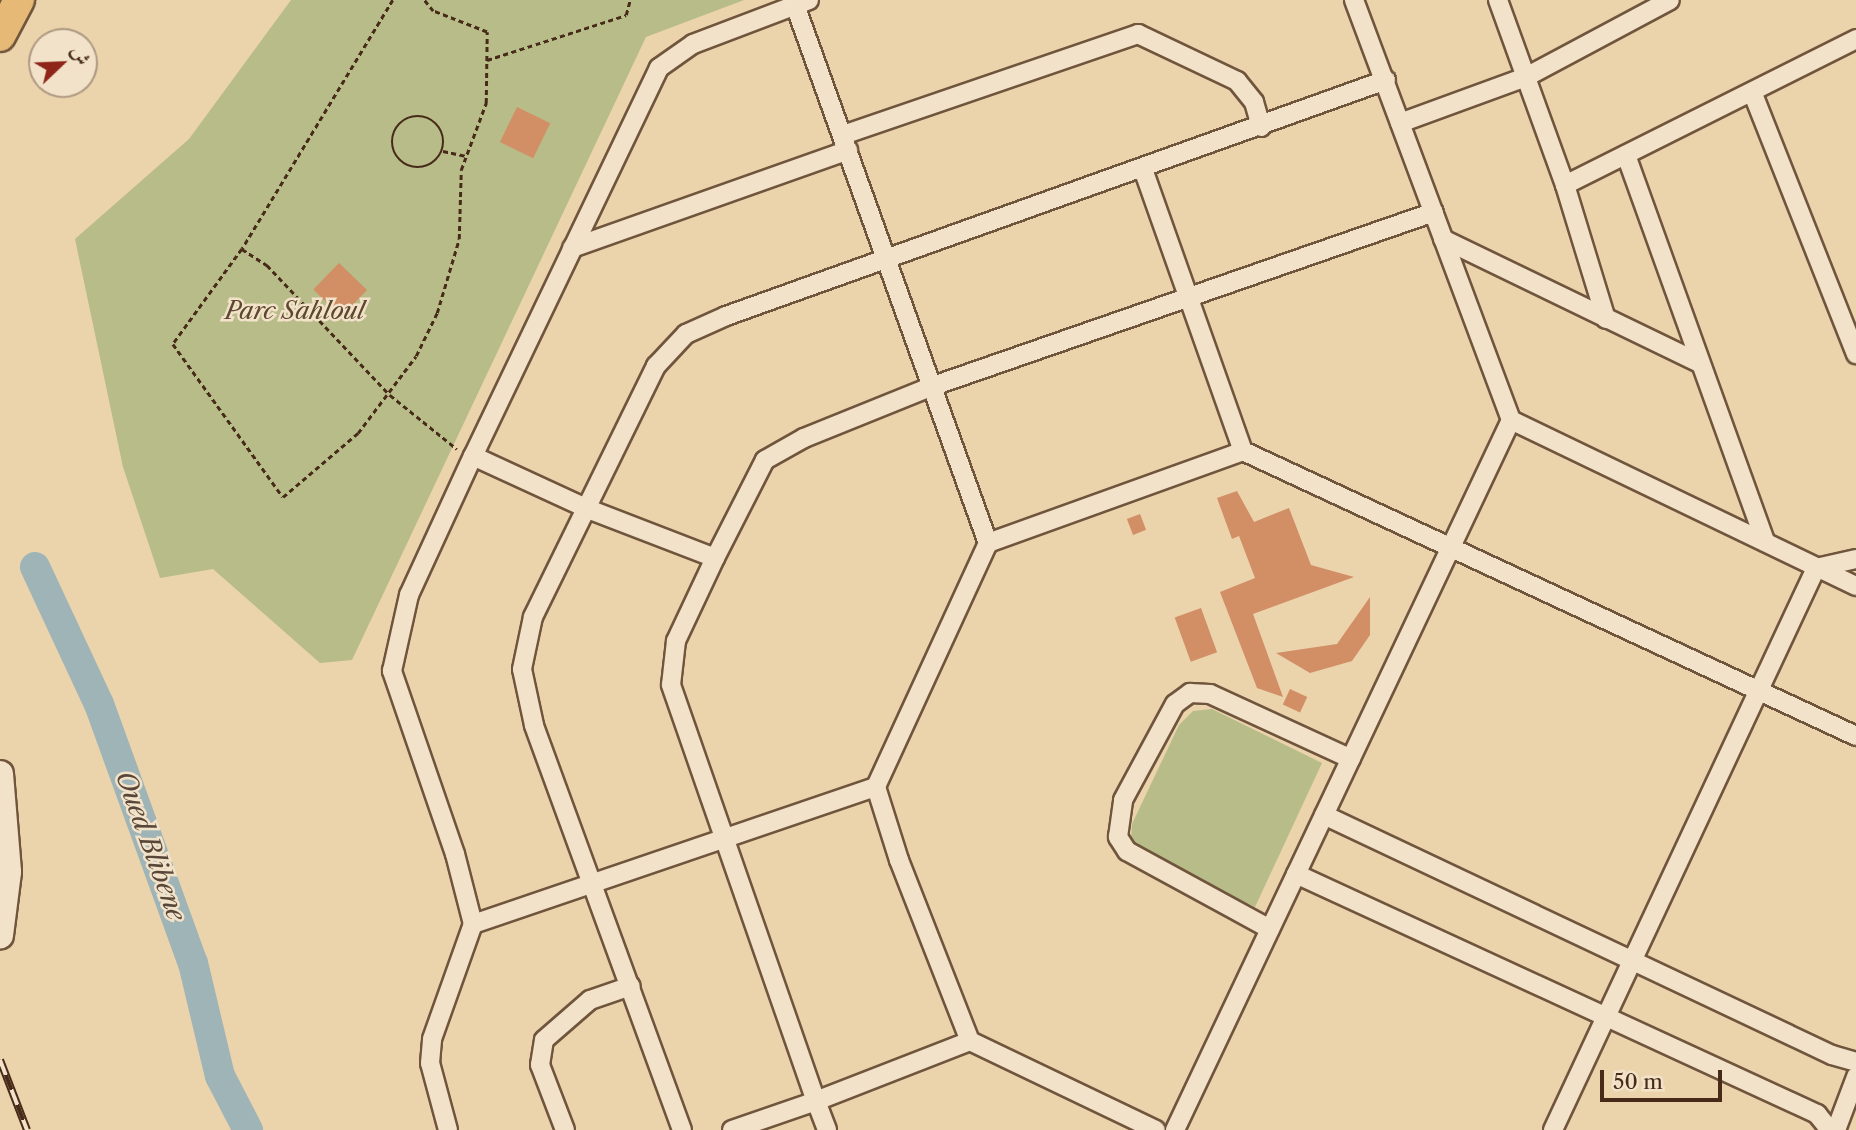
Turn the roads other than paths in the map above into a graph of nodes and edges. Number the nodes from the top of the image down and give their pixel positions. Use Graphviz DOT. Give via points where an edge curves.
graph roads {
  1 [pos="19,0"];
  2 [pos="1354,0"];
  3 [pos="1498,0"];
  4 [pos="1671,0"];
  5 [pos="802,2"];
  6 [pos="0,36"];
  7 [pos="1856,39"];
  8 [pos="1526,76"];
  9 [pos="1386,80"];
  10 [pos="1753,94"];
  11 [pos="1400,123"];
  12 [pos="1261,127"];
  13 [pos="846,143"];
  14 [pos="1626,155"];
  15 [pos="1143,169"];
  16 [pos="1565,185"];
  17 [pos="1434,212"];
  18 [pos="1443,239"];
  19 [pos="572,248"];
  20 [pos="888,262"];
  21 [pos="1188,299"];
  22 [pos="1606,319"];
  23 [pos="1856,354"];
  24 [pos="1699,363"];
  25 [pos="933,386"];
  26 [pos="1511,420"];
  27 [pos="1243,451"];
  28 [pos="473,456"];
  29 [pos="589,509"];
  30 [pos="1765,542"];
  31 [pos="988,543"];
  32 [pos="1452,544"];
  33 [pos="715,558"];
  34 [pos="1856,559"];
  35 [pos="1816,568"];
  36 [pos="1856,586"];
  37 [pos="1762,692"];
  38 [pos="1856,736"];
  39 [pos="1351,758"];
  40 [pos="0,774"];
  41 [pos="876,787"];
  42 [pos="1324,815"];
  43 [pos="722,838"];
  44 [pos="1296,874"];
  45 [pos="593,884"];
  46 [pos="473,924"];
  47 [pos="1270,929"];
  48 [pos="0,935"];
  49 [pos="1636,961"];
  50 [pos="631,985"];
  51 [pos="1610,1018"];
  52 [pos="970,1041"];
  53 [pos="1856,1062"];
  54 [pos="1856,1077"];
  55 [pos="816,1101"];
  56 [pos="448,1130"];
  57 [pos="565,1130"];
  58 [pos="682,1130"];
  59 [pos="732,1130"];
  60 [pos="827,1130"];
  61 [pos="1156,1130"];
  62 [pos="1175,1130"];
  63 [pos="1553,1130"];
  64 [pos="1830,1130"];
  65 [pos="1836,1130"];
  1 -- 6 [label="highway"];
  2 -- 9 [label="street"];
  3 -- 8 [label="street"];
  4 -- 8 [label="street"];
  5 -- 13 [label="street"];
  5 -- 19 [label="street" via="693,44 659,68"];
  7 -- 10 [label="street"];
  8 -- 11 [label="street"];
  8 -- 16 [label="street"];
  9 -- 11 [label="street"];
  9 -- 12 [label="street"];
  10 -- 14 [label="street"];
  10 -- 23 [label="street"];
  11 -- 17 [label="street"];
  12 -- 13 [label="street" via="1254,102 1237,81 1147,37 1127,34"];
  12 -- 15 [label="street"];
  13 -- 19 [label="street"];
  13 -- 20 [label="street"];
  14 -- 16 [label="street"];
  14 -- 24 [label="street"];
  15 -- 20 [label="street"];
  15 -- 21 [label="street"];
  16 -- 22 [label="street"];
  17 -- 18 [label="street"];
  17 -- 21 [label="street"];
  18 -- 22 [label="street"];
  18 -- 26 [label="street"];
  19 -- 28 [label="street"];
  20 -- 25 [label="street"];
  20 -- 29 [label="street" via="714,321 673,345 656,366"];
  21 -- 25 [label="street"];
  21 -- 27 [label="street"];
  22 -- 24 [label="street"];
  24 -- 30 [label="street"];
  25 -- 31 [label="street"];
  25 -- 33 [label="street" via="804,438 765,460"];
  26 -- 30 [label="street"];
  26 -- 32 [label="street"];
  27 -- 31 [label="street"];
  27 -- 32 [label="street"];
  28 -- 29 [label="street"];
  28 -- 46 [label="street" via="408,595 392,671 456,854"];
  29 -- 33 [label="street"];
  29 -- 45 [label="street" via="533,617 522,669 534,725"];
  30 -- 35 [label="street"];
  31 -- 41 [label="street"];
  32 -- 37 [label="street"];
  32 -- 39 [label="street"];
  33 -- 43 [label="street" via="670,663 679,717"];
  34 -- 35 [label="street"];
  35 -- 36 [label="street"];
  35 -- 37 [label="street"];
  37 -- 38 [label="street"];
  37 -- 49 [label="street"];
  39 -- 42 [label="street"];
  39 -- 47 [label="street" via="1210,694 1190,693 1164,723 1123,800 1118,837 1127,851"];
  40 -- 48 [label="main road" via="8,872"];
  41 -- 43 [label="street"];
  41 -- 52 [label="street"];
  42 -- 44 [label="street"];
  42 -- 49 [label="street"];
  43 -- 45 [label="street"];
  43 -- 55 [label="street"];
  44 -- 47 [label="street"];
  44 -- 51 [label="street"];
  45 -- 46 [label="street"];
  45 -- 50 [label="street"];
  46 -- 56 [label="street" via="432,1039 430,1063"];
  47 -- 62 [label="street"];
  49 -- 51 [label="street"];
  49 -- 53 [label="street" via="1832,1055"];
  50 -- 57 [label="street" via="590,1000 544,1040 540,1065"];
  50 -- 58 [label="street"];
  51 -- 63 [label="street"];
  51 -- 64 [label="street" via="1817,1114"];
  52 -- 55 [label="street"];
  52 -- 61 [label="street"];
  54 -- 65 [label="street"];
  55 -- 59 [label="street"];
  55 -- 60 [label="street"];
}
